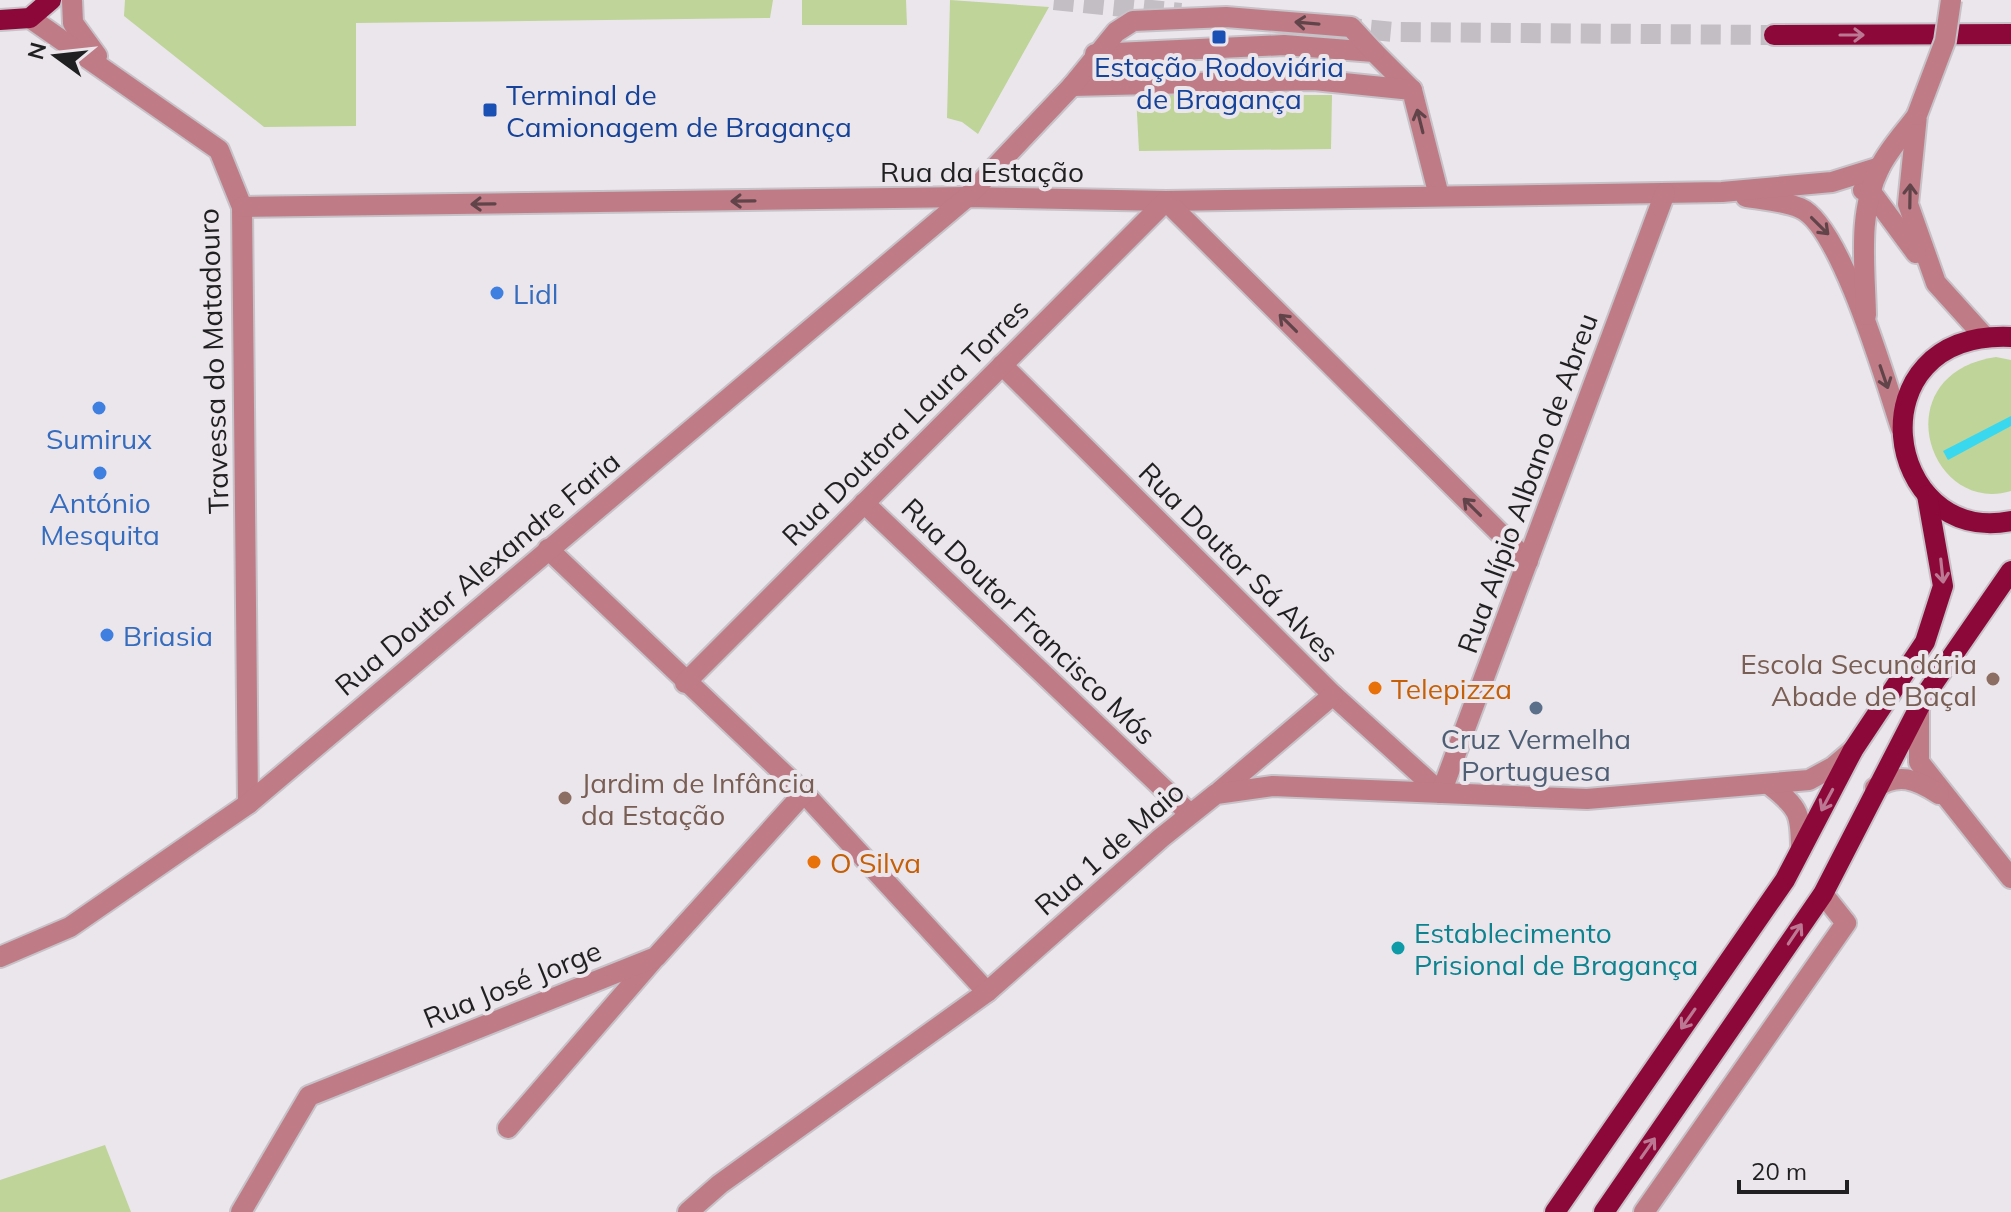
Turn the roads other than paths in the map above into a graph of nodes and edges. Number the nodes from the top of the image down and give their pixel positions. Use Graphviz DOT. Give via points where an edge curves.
graph roads {
  1 [pos="51,0"];
  2 [pos="72,0"];
  3 [pos="1951,0"];
  4 [pos="30,18"];
  5 [pos="0,20"];
  6 [pos="2011,34"];
  7 [pos="1774,35"];
  8 [pos="1374,52"];
  9 [pos="1095,54"];
  10 [pos="119,80"];
  11 [pos="1072,86"];
  12 [pos="1412,90"];
  13 [pos="1917,115"];
  14 [pos="1880,167"];
  15 [pos="1832,182"];
  16 [pos="1722,192"];
  17 [pos="1871,192"];
  18 [pos="1665,193"];
  19 [pos="1439,196"];
  20 [pos="967,197"];
  21 [pos="1166,201"];
  22 [pos="242,207"];
  23 [pos="1936,283"];
  24 [pos="1867,327"];
  25 [pos="1983,335"];
  26 [pos="2011,337"];
  27 [pos="1002,365"];
  28 [pos="1901,428"];
  29 [pos="1927,495"];
  30 [pos="864,503"];
  31 [pos="2011,521"];
  32 [pos="548,549"];
  33 [pos="1528,561"];
  34 [pos="2011,571"];
  35 [pos="685,683"];
  36 [pos="1333,695"];
  37 [pos="1919,708"];
  38 [pos="1853,750"];
  39 [pos="1771,786"];
  40 [pos="1875,788"];
  41 [pos="804,793"];
  42 [pos="1441,793"];
  43 [pos="1216,794"];
  44 [pos="1942,796"];
  45 [pos="248,804"];
  46 [pos="1189,813"];
  47 [pos="1801,849"];
  48 [pos="2011,878"];
  49 [pos="1823,894"];
  50 [pos="0,957"];
  51 [pos="656,957"];
  52 [pos="987,992"];
  53 [pos="508,1128"];
  54 [pos="241,1212"];
  55 [pos="688,1212"];
  56 [pos="1555,1212"];
  57 [pos="1604,1212"];
  58 [pos="1644,1212"];
  1 -- 4 [label="main road"];
  2 -- 10 [label="street" via="73,23"];
  3 -- 13 [label="street, bridge" via="1945,41"];
  4 -- 5 [label="main road"];
  4 -- 10 [label="street, Travessa do Matadouro"];
  7 -- 6 [label="main road, one-way"];
  8 -- 9 [label="street" via="1284,45"];
  8 -- 9 [label="street, Rua Doutor Alexandre Faria, one-way" via="1351,27 1226,17 1133,21"];
  8 -- 12 [label="street, Rua Doutor Alexandre Faria"];
  9 -- 11 [label="street, Rua Doutor Alexandre Faria"];
  10 -- 22 [label="street, Travessa do Matadouro" via="219,150"];
  11 -- 12 [label="street" via="1314,80"];
  11 -- 20 [label="street, Rua Doutor Alexandre Faria"];
  19 -- 12 [label="street, one-way"];
  13 -- 14 [label="street"];
  23 -- 13 [label="street, one-way" via="1908,204"];
  14 -- 15 [label="street"];
  14 -- 17 [label="street"];
  15 -- 16 [label="street"];
  15 -- 17 [label="street"];
  16 -- 18 [label="street, Rua da Estação"];
  16 -- 24 [label="street, one-way" via="1802,209 1830,236"];
  17 -- 23 [label="street"];
  17 -- 24 [label="street" via="1864,229"];
  18 -- 19 [label="street, Rua da Estação"];
  18 -- 33 [label="street, Rua Alípio Albano de Abreu"];
  19 -- 21 [label="street, Rua da Estação"];
  20 -- 21 [label="street, Rua da Estação"];
  20 -- 22 [label="street, Rua da Estação, one-way"];
  20 -- 32 [label="street, Rua Doutor Alexandre Faria"];
  21 -- 27 [label="street, Rua Doutora Laura Torres"];
  33 -- 21 [label="street, one-way"];
  22 -- 45 [label="street, Travessa do Matadouro"];
  23 -- 25 [label="street"];
  24 -- 28 [label="street, one-way"];
  25 -- 26 [label="main road"];
  25 -- 28 [label="main road" via="1957,343 1917,377 1905,401"];
  27 -- 30 [label="street, Rua Doutora Laura Torres"];
  27 -- 36 [label="street, Rua Doutor Sá Alves"];
  28 -- 29 [label="main road" via="1908,464"];
  29 -- 31 [label="main road" via="1974,521"];
  29 -- 38 [label="main road, one-way" via="1943,586 1925,642"];
  30 -- 35 [label="street, Rua Doutora Laura Torres"];
  30 -- 46 [label="street, Rua Doutor Francisco Mós"];
  32 -- 35 [label="street"];
  32 -- 45 [label="street, Rua Doutor Alexandre Faria"];
  33 -- 42 [label="street, Rua Alípio Albano de Abreu"];
  34 -- 37 [label="main road"];
  35 -- 41 [label="street"];
  36 -- 42 [label="street, Rua Doutor Sá Alves"];
  36 -- 43 [label="street"];
  37 -- 40 [label="main road"];
  37 -- 44 [label="street" via="1919,762"];
  38 -- 39 [label="street, Rua 1 de Maio" via="1809,780"];
  38 -- 47 [label="main road, one-way"];
  39 -- 42 [label="street, Rua 1 de Maio" via="1587,799"];
  39 -- 47 [label="street" via="1794,804 1801,819"];
  40 -- 44 [label="street" via="1902,777"];
  40 -- 49 [label="main road"];
  41 -- 51 [label="street, Rua José Jorge"];
  41 -- 52 [label="street"];
  42 -- 43 [label="street, Rua 1 de Maio" via="1273,786"];
  43 -- 46 [label="street, Rua 1 de Maio"];
  44 -- 48 [label="street"];
  45 -- 50 [label="street, Rua Doutor Alexandre Faria" via="70,927"];
  46 -- 52 [label="street, Rua 1 de Maio"];
  47 -- 56 [label="main road, one-way" via="1785,880"];
  57 -- 49 [label="main road, one-way"];
  49 -- 58 [label="street" via="1846,923"];
  51 -- 53 [label="street"];
  51 -- 54 [label="street, Rua José Jorge" via="309,1096"];
  52 -- 55 [label="street, Rua 1 de Maio"];
}
